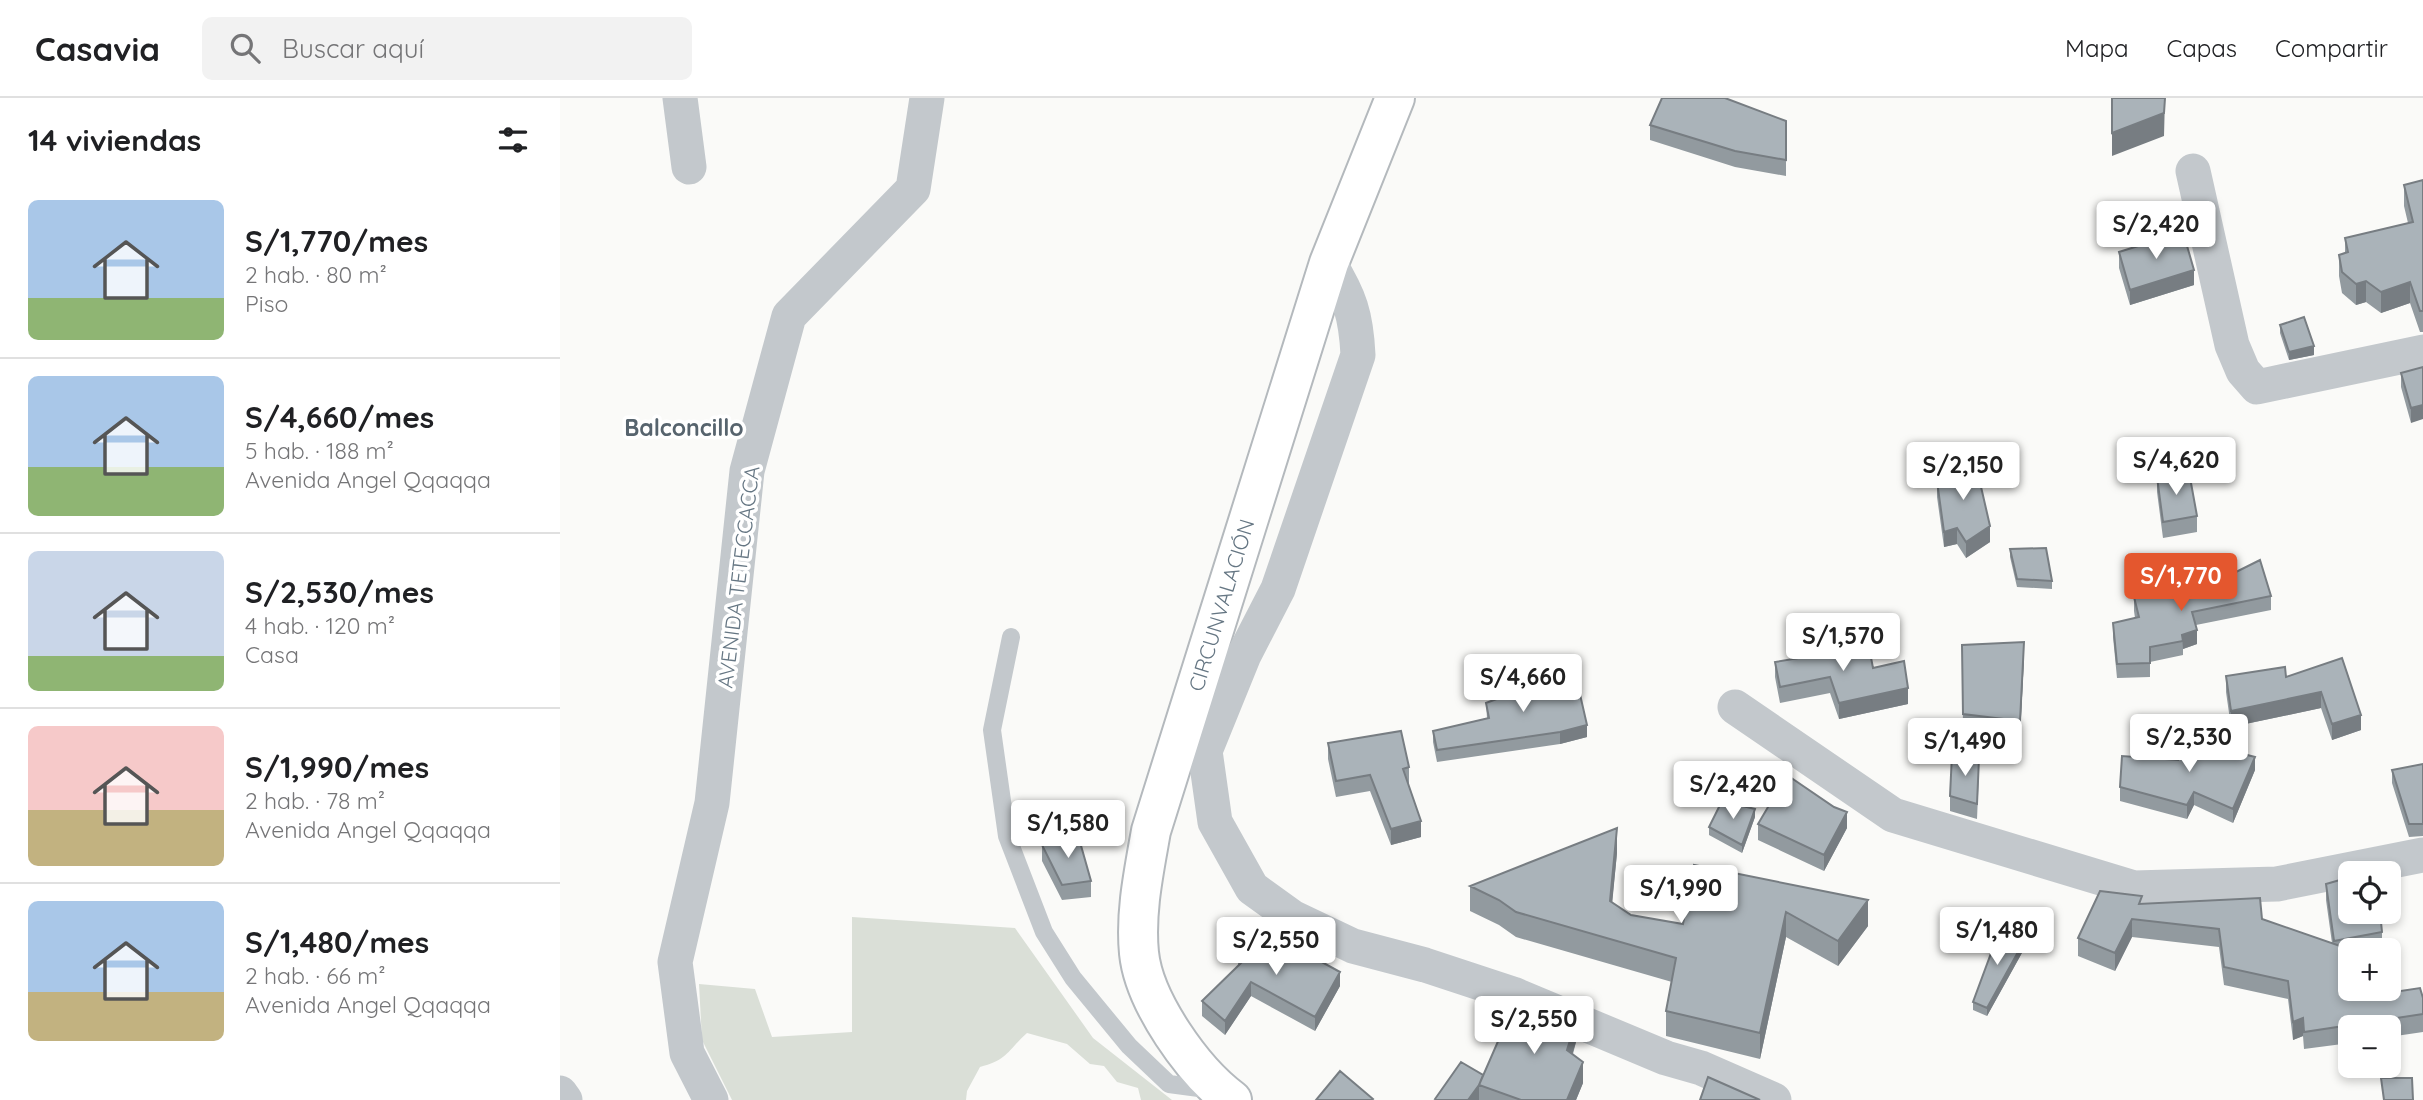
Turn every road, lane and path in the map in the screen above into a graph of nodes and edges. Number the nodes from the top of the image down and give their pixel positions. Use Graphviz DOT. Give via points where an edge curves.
graph roads {
  1 [pos="680,98"];
  2 [pos="927,98"];
  3 [pos="1395,98"];
  4 [pos="689,167"];
  5 [pos="2193,172"];
  6 [pos="1329,263"];
  7 [pos="2423,352"];
  8 [pos="1011,637"];
  9 [pos="1735,707"];
  10 [pos="2423,855"];
  11 [pos="560,1093"];
  12 [pos="1226,1096"];
  13 [pos="565,1100"];
  14 [pos="711,1100"];
  15 [pos="1774,1100"];
  1 -- 4 [label="street"];
  2 -- 14 [label="street, AVENIDA TETECCACCA" via="913,189 789,316 747,471 712,803 675,962 687,1053"];
  3 -- 6 [label="highway, CIRCUNVALACIÓN"];
  5 -- 7 [label="street" via="2232,345 2256,387"];
  6 -- 12 [label="highway, CIRCUNVALACIÓN" via="1151,831 1139,902 1139,954 1148,987 1170,1028"];
  6 -- 15 [label="street" via="1346,290 1356,322 1358,355 1278,589 1244,655 1205,751 1215,822 1252,888 1292,917 1353,946 1513,994"];
  8 -- 12 [label="lane" via="992,730 1007,836 1044,932 1073,978 1129,1046 1169,1084"];
  9 -- 10 [label="street" via="1893,815 2134,888 2277,884"];
  11 -- 13 [label="street"];
}
